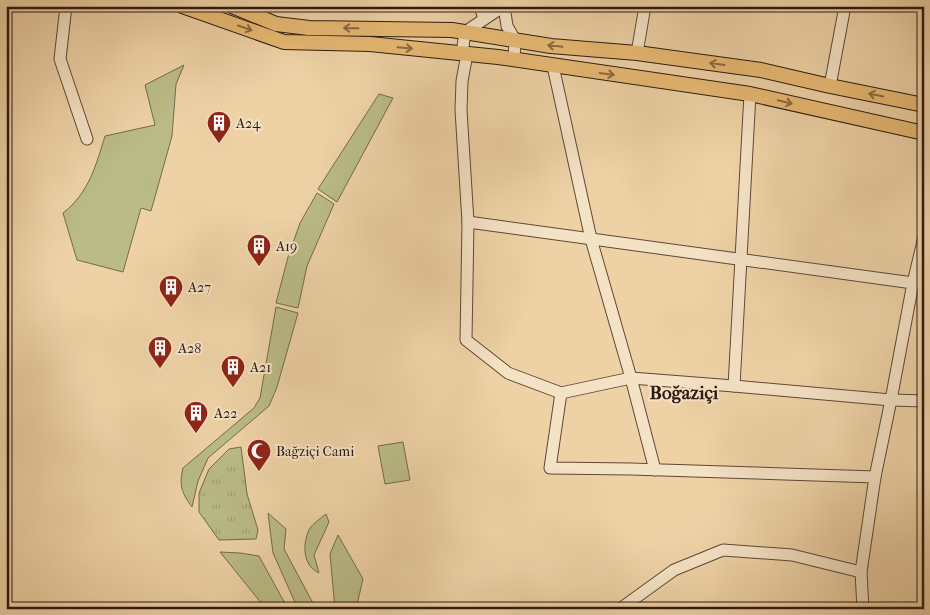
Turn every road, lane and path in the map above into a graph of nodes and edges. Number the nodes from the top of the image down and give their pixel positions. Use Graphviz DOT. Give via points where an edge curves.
graph roads {
  1 [pos="66,6"];
  2 [pos="182,6"];
  3 [pos="232,6"];
  4 [pos="480,6"];
  5 [pos="504,6"];
  6 [pos="645,6"];
  7 [pos="845,6"];
  8 [pos="484,19"];
  9 [pos="465,32"];
  10 [pos="515,40"];
  11 [pos="637,53"];
  12 [pos="464,54"];
  13 [pos="514,60"];
  14 [pos="553,66"];
  15 [pos="830,86"];
  16 [pos="750,94"];
  17 [pos="924,105"];
  18 [pos="924,134"];
  19 [pos="87,139"];
  20 [pos="468,222"];
  21 [pos="924,237"];
  22 [pos="591,239"];
  23 [pos="740,260"];
  24 [pos="913,283"];
  25 [pos="631,378"];
  26 [pos="734,386"];
  27 [pos="561,393"];
  28 [pos="891,400"];
  29 [pos="924,401"];
  30 [pos="655,470"];
  31 [pos="875,477"];
  32 [pos="861,572"];
  33 [pos="620,609"];
  34 [pos="863,609"];
  1 -- 19 [label="street" via="60,59"];
  2 -- 12 [label="main road, one-way" via="284,42 370,44"];
  9 -- 3 [label="main road, one-way" via="309,28 276,24"];
  4 -- 8 [label="street"];
  5 -- 8 [label="street"];
  5 -- 10 [label="street" via="507,26"];
  6 -- 11 [label="street"];
  7 -- 15 [label="street"];
  8 -- 9 [label="street"];
  9 -- 10 [label="main road"];
  9 -- 12 [label="street"];
  11 -- 10 [label="main road, one-way"];
  10 -- 13 [label="street"];
  15 -- 11 [label="main road, one-way" via="761,70"];
  12 -- 13 [label="main road"];
  12 -- 20 [label="street" via="462,110"];
  13 -- 14 [label="main road"];
  14 -- 16 [label="main road, one-way"];
  14 -- 22 [label="street"];
  17 -- 15 [label="main road, one-way"];
  16 -- 18 [label="main road, one-way"];
  16 -- 23 [label="street"];
  20 -- 22 [label="street"];
  20 -- 27 [label="street" via="466,340 508,373"];
  21 -- 24 [label="street"];
  22 -- 23 [label="street"];
  22 -- 25 [label="street"];
  23 -- 24 [label="street"];
  23 -- 26 [label="street"];
  24 -- 28 [label="street"];
  25 -- 26 [label="street"];
  25 -- 27 [label="street"];
  25 -- 30 [label="street"];
  26 -- 28 [label="street"];
  27 -- 30 [label="street" via="550,468"];
  28 -- 29 [label="street"];
  28 -- 31 [label="street"];
  30 -- 31 [label="street"];
  31 -- 32 [label="street"];
  32 -- 33 [label="street" via="792,555 723,550 674,570"];
  32 -- 34 [label="street"];
}
